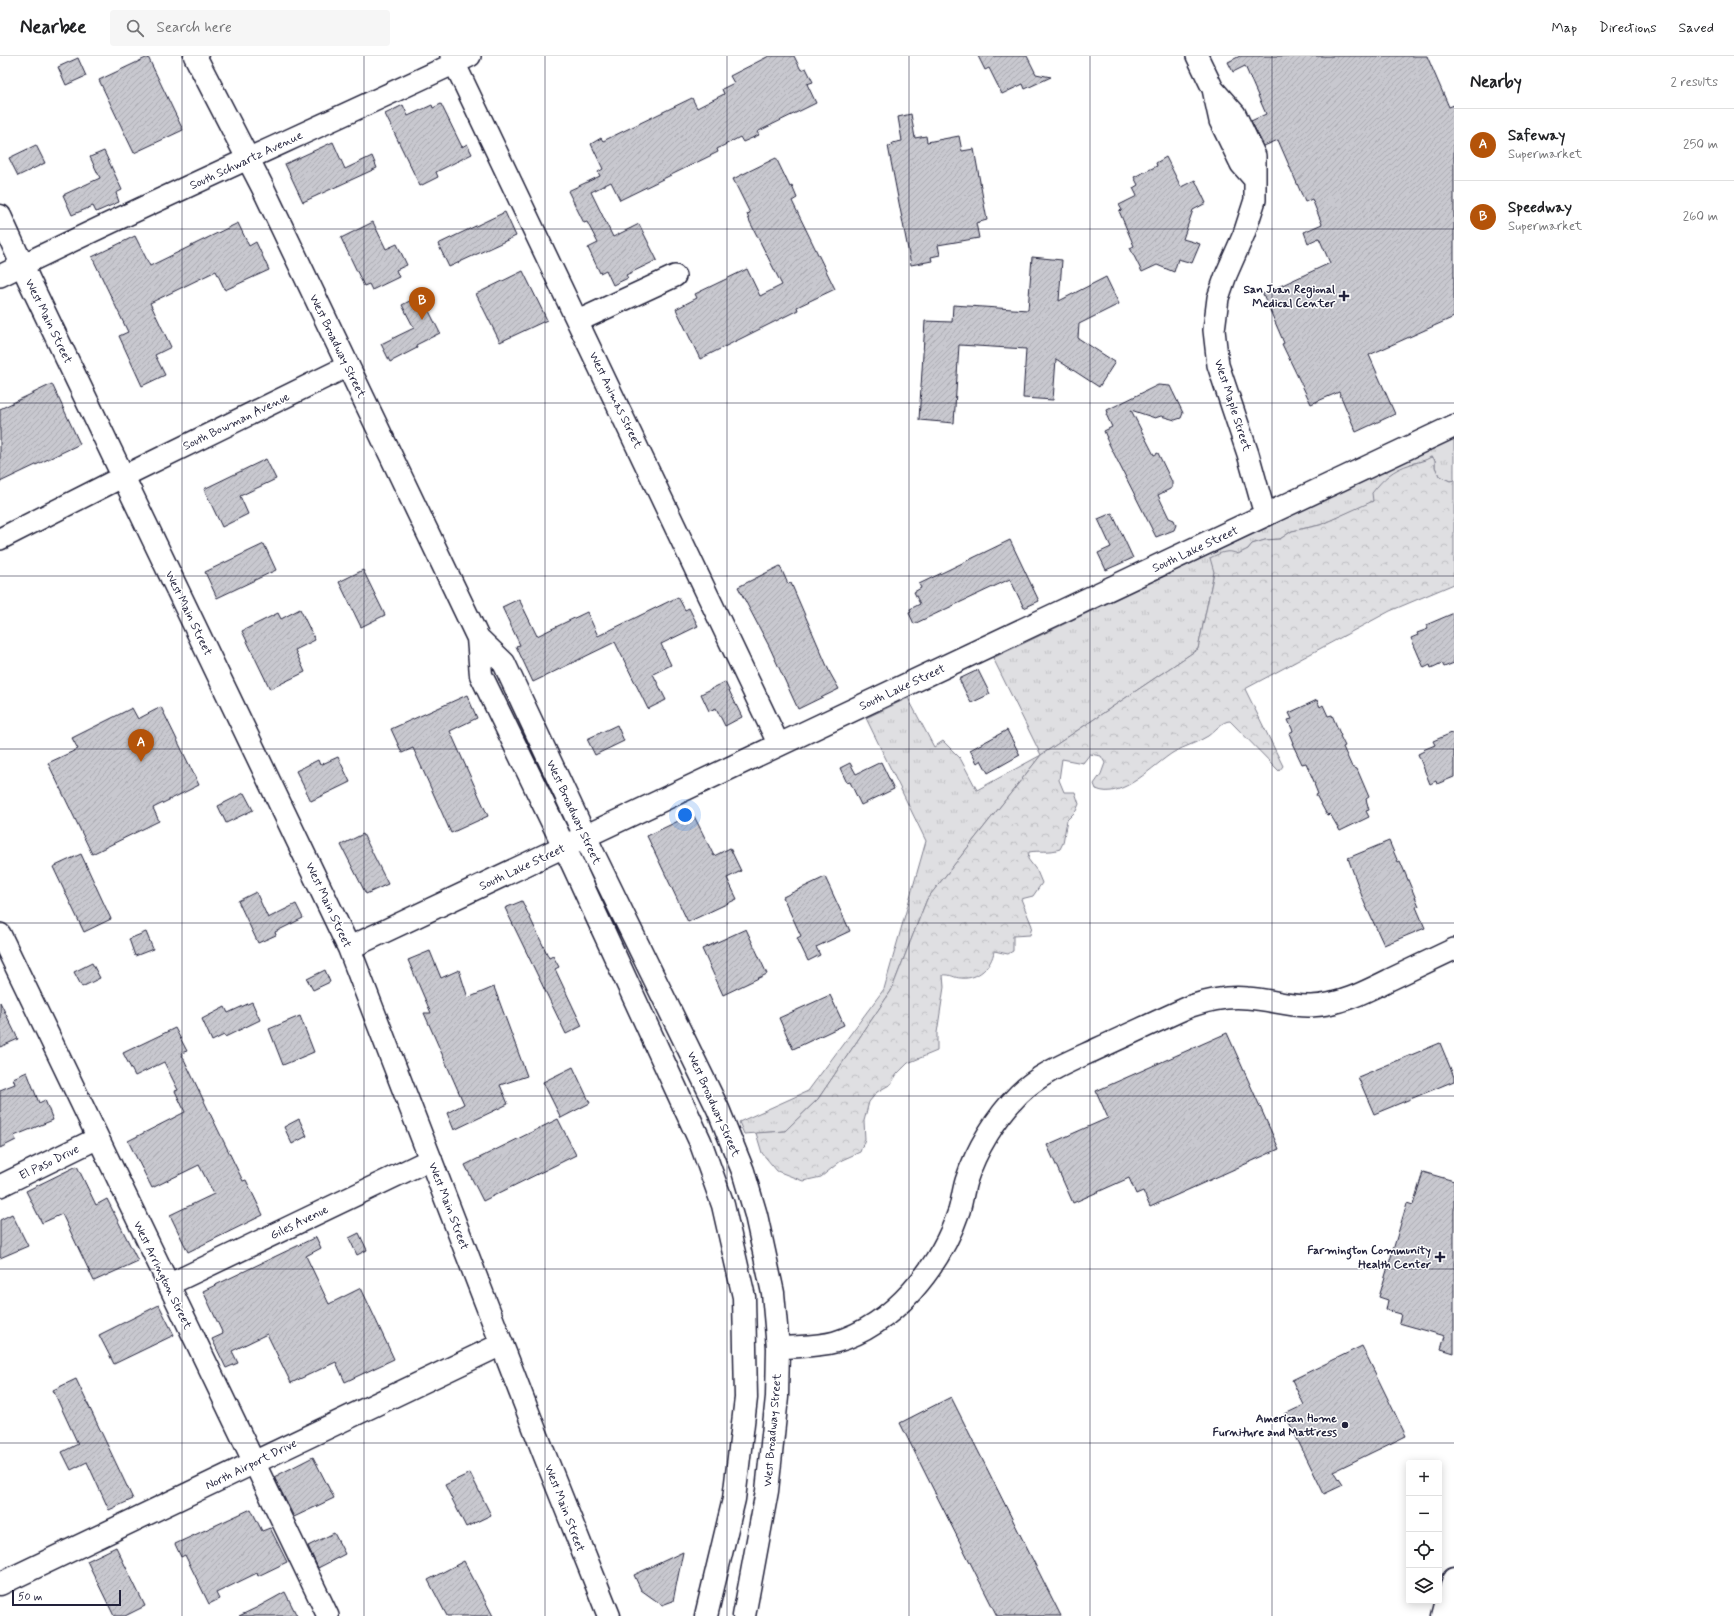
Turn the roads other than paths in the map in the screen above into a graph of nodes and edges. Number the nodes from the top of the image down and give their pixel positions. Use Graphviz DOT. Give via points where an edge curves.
graph roads {
  1 [pos="195,56"];
  2 [pos="1196,56"];
  3 [pos="459,58"];
  4 [pos="248,159"];
  5 [pos="0,216"];
  6 [pos="23,265"];
  7 [pos="0,276"];
  8 [pos="675,276"];
  9 [pos="578,321"];
  10 [pos="348,366"];
  11 [pos="1454,426"];
  12 [pos="124,476"];
  13 [pos="1267,515"];
  14 [pos="0,539"];
  15 [pos="478,638"];
  16 [pos="779,745"];
  17 [pos="586,837"];
  18 [pos="565,848"];
  19 [pos="0,934"];
  20 [pos="349,948"];
  21 [pos="1454,949"];
  22 [pos="6,963"];
  23 [pos="98,1138"];
  24 [pos="431,1159"];
  25 [pos="0,1186"];
  26 [pos="168,1285"];
  27 [pos="502,1344"];
  28 [pos="778,1348"];
  29 [pos="253,1463"];
  30 [pos="1454,1578"];
  31 [pos="1,1584"];
  32 [pos="605,1610"];
  33 [pos="328,1616"];
  34 [pos="706,1616"];
  35 [pos="744,1616"];
  36 [pos="1444,1616"];
  1 -- 4 [label="main road, West Broadway Street"];
  2 -- 13 [label="street, West Maple Street" via="1213,89 1220,122 1241,164 1255,180 1255,200 1218,298 1214,330 1218,365"];
  3 -- 4 [label="street, South Schwartz Avenue"];
  3 -- 9 [label="street, West Animas Street"];
  4 -- 6 [label="street, South Schwartz Avenue"];
  4 -- 10 [label="main road, West Broadway Street"];
  5 -- 6 [label="main road, West Main Street"];
  6 -- 7 [label="street, South Schwartz Avenue"];
  6 -- 12 [label="main road, West Main Street"];
  8 -- 9 [label="street"];
  9 -- 16 [label="street, West Animas Street"];
  10 -- 12 [label="street, South Bowman Avenue"];
  10 -- 15 [label="main road, West Broadway Street"];
  11 -- 13 [label="main road, South Lake Street"];
  12 -- 14 [label="street, South Bowman Avenue"];
  12 -- 20 [label="main road, West Main Street"];
  13 -- 16 [label="main road, South Lake Street"];
  15 -- 17 [label="main road, West Broadway Street" via="504,663"];
  15 -- 18 [label="main road, West Broadway Street" via="482,675"];
  16 -- 17 [label="main road, South Lake Street"];
  17 -- 18 [label="main road, South Lake Street"];
  17 -- 28 [label="main road, West Broadway Street" via="731,1139 756,1215 773,1293"];
  18 -- 20 [label="main road, South Lake Street"];
  18 -- 34 [label="main road, West Broadway Street" via="700,1141 723,1205 744,1297 746,1398 734,1499"];
  19 -- 22 [label="street, West Arrington Street"];
  20 -- 24 [label="main road, West Main Street"];
  21 -- 28 [label="street" via="1363,993 1329,1004 1278,1004 1248,998 1211,1000 1056,1068 1020,1093 986,1139 966,1182 948,1240 929,1270 903,1299 888,1314 834,1342"];
  22 -- 23 [label="street, West Arrington Street"];
  23 -- 25 [label="street, El Paso Drive"];
  23 -- 26 [label="street, West Arrington Street"];
  24 -- 26 [label="street, Giles Avenue"];
  24 -- 27 [label="main road, West Main Street"];
  26 -- 29 [label="street, West Arrington Street"];
  27 -- 29 [label="main road, North Airport Drive"];
  27 -- 32 [label="main road, West Main Street"];
  28 -- 35 [label="main road, West Broadway Street" via="778,1397 772,1453 765,1507"];
  29 -- 31 [label="main road, North Airport Drive"];
  29 -- 33 [label="street, West Arrington Street"];
  30 -- 36 [label="main road"];
}
